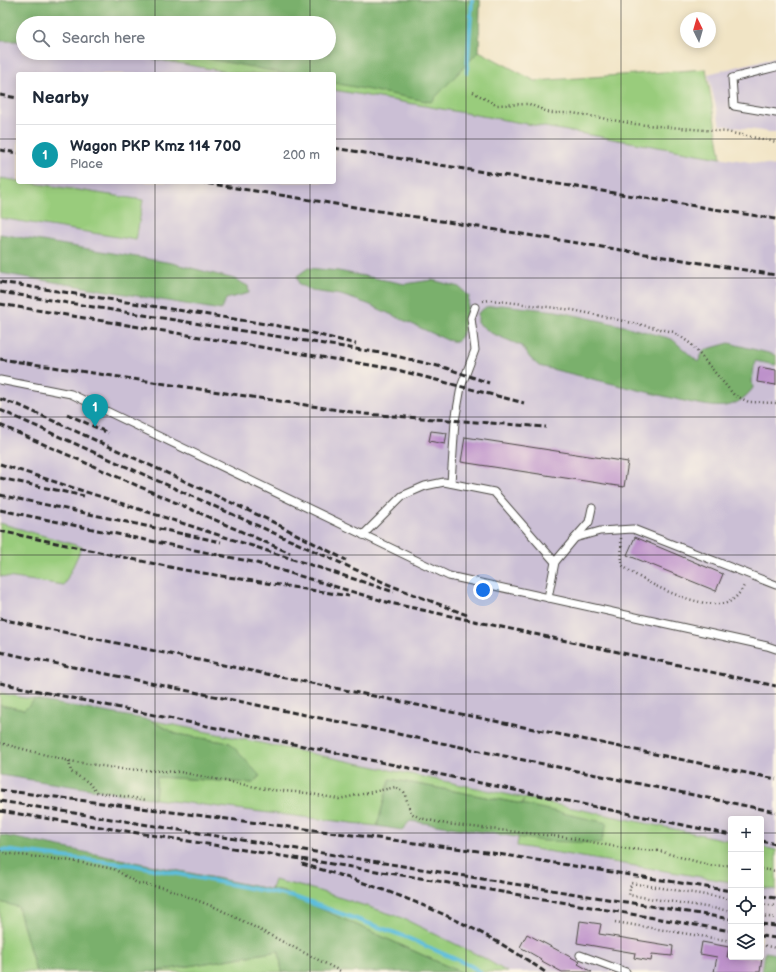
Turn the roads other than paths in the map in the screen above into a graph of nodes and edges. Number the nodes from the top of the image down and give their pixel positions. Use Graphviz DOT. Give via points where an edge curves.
graph roads {
  1 [pos="776,67"];
  2 [pos="776,113"];
  3 [pos="475,307"];
  4 [pos="0,380"];
  5 [pos="450,483"];
  6 [pos="592,508"];
  7 [pos="363,535"];
  8 [pos="575,538"];
  9 [pos="555,562"];
  10 [pos="776,585"];
  11 [pos="548,598"];
  12 [pos="776,649"];
  13 [pos="580,955"];
  14 [pos="626,972"];
  1 -- 2 [label="lane" via="732,78 734,106"];
  3 -- 5 [label="lane" via="471,318 475,350 461,386 455,421"];
  4 -- 7 [label="lane" via="71,394"];
  5 -- 7 [label="lane" via="425,486 402,496"];
  5 -- 9 [label="lane" via="494,492"];
  6 -- 8 [label="lane" via="589,522"];
  7 -- 11 [label="lane" via="449,576"];
  8 -- 9 [label="lane"];
  8 -- 10 [label="lane" via="600,531 633,529"];
  9 -- 11 [label="lane"];
  11 -- 12 [label="lane"];
  13 -- 14 [label="lane"];
}
